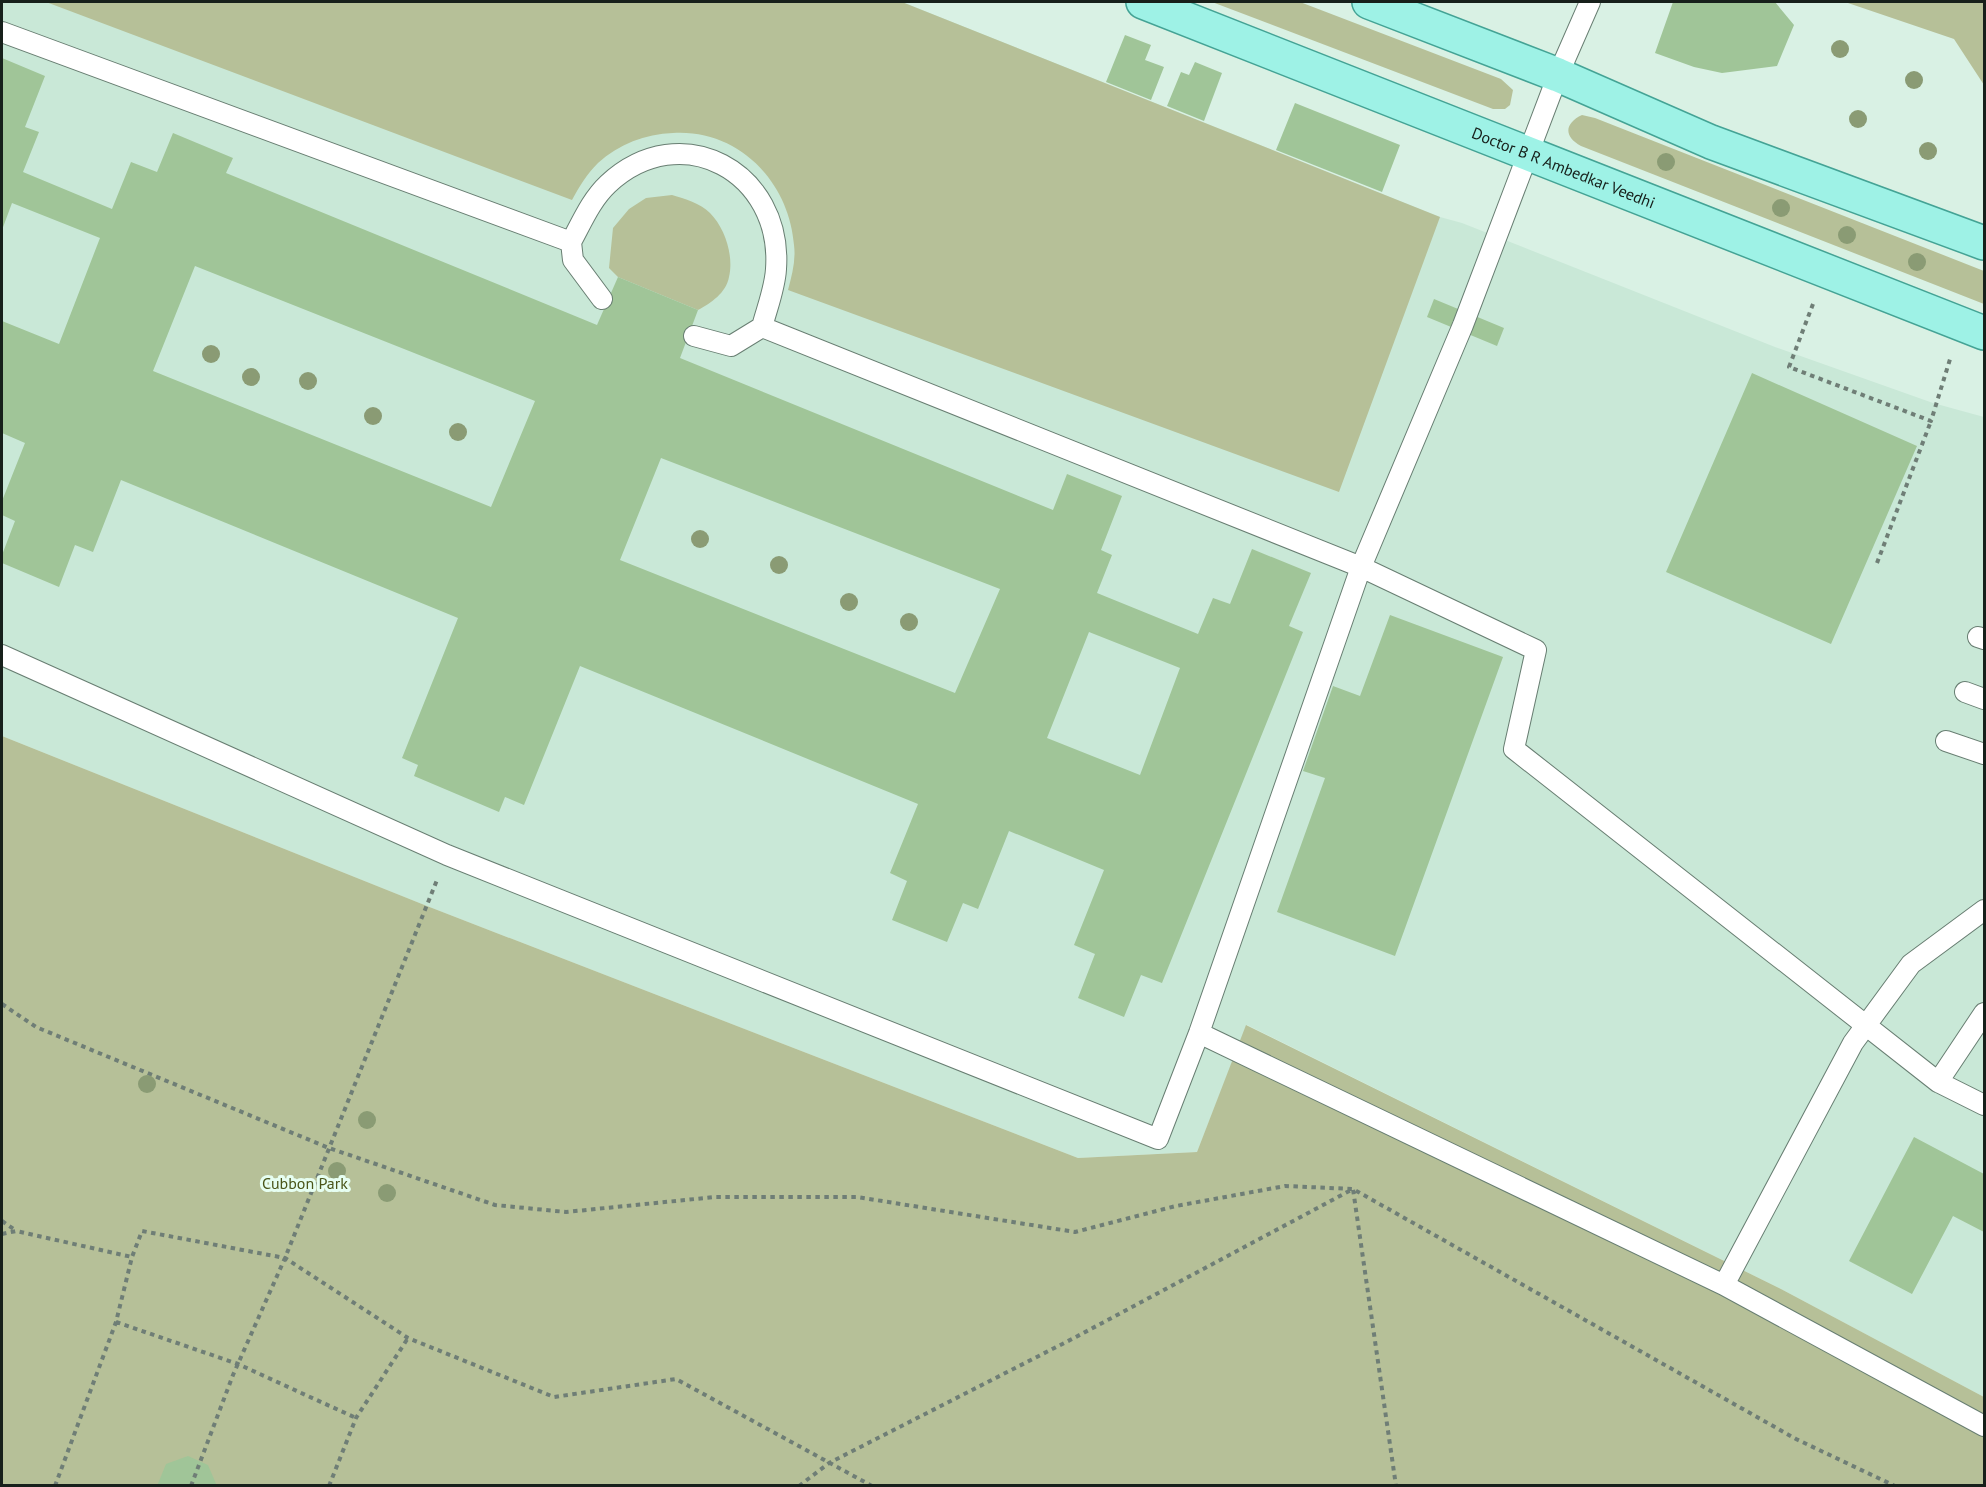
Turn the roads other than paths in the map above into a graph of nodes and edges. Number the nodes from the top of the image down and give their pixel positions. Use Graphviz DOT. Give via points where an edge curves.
graph roads {
  1 [pos="1143,2"];
  2 [pos="1369,2"];
  3 [pos="1590,2"];
  4 [pos="2,32"];
  5 [pos="1558,75"];
  6 [pos="1530,154"];
  7 [pos="571,242"];
  8 [pos="1984,243"];
  9 [pos="602,299"];
  10 [pos="762,327"];
  11 [pos="1973,328"];
  12 [pos="694,336"];
  13 [pos="1361,567"];
  14 [pos="2,655"];
  15 [pos="1965,692"];
  16 [pos="1984,699"];
  17 [pos="1946,741"];
  18 [pos="1984,754"];
  19 [pos="1984,910"];
  20 [pos="1984,1013"];
  21 [pos="1867,1025"];
  22 [pos="1199,1034"];
  23 [pos="1938,1082"];
  24 [pos="1984,1105"];
  25 [pos="1724,1285"];
  26 [pos="1984,1426"];
  1 -- 6 [label="main road, Doctor B R Ambedkar Veedhi"];
  2 -- 5 [label="main road"];
  3 -- 5 [label="lane"];
  4 -- 7 [label="lane"];
  5 -- 6 [label="lane"];
  5 -- 8 [label="main road" via="1711,142"];
  6 -- 11 [label="main road, Doctor B R Ambedkar Veedhi"];
  6 -- 13 [label="lane" via="1463,326"];
  7 -- 9 [label="lane" via="573,260"];
  7 -- 10 [label="lane" via="598,195 636,166 661,156 684,154 722,164 748,183 769,218 776,268"];
  10 -- 12 [label="lane" via="730,346"];
  10 -- 13 [label="lane"];
  13 -- 21 [label="lane" via="1536,650 1514,749"];
  13 -- 22 [label="lane"];
  14 -- 22 [label="lane" via="447,855 1158,1139"];
  15 -- 16 [label="lane"];
  17 -- 18 [label="lane"];
  19 -- 21 [label="lane" via="1911,964"];
  20 -- 23 [label="lane"];
  21 -- 23 [label="lane"];
  21 -- 25 [label="lane" via="1853,1043"];
  22 -- 25 [label="lane"];
  23 -- 24 [label="lane"];
  25 -- 26 [label="lane"];
}
